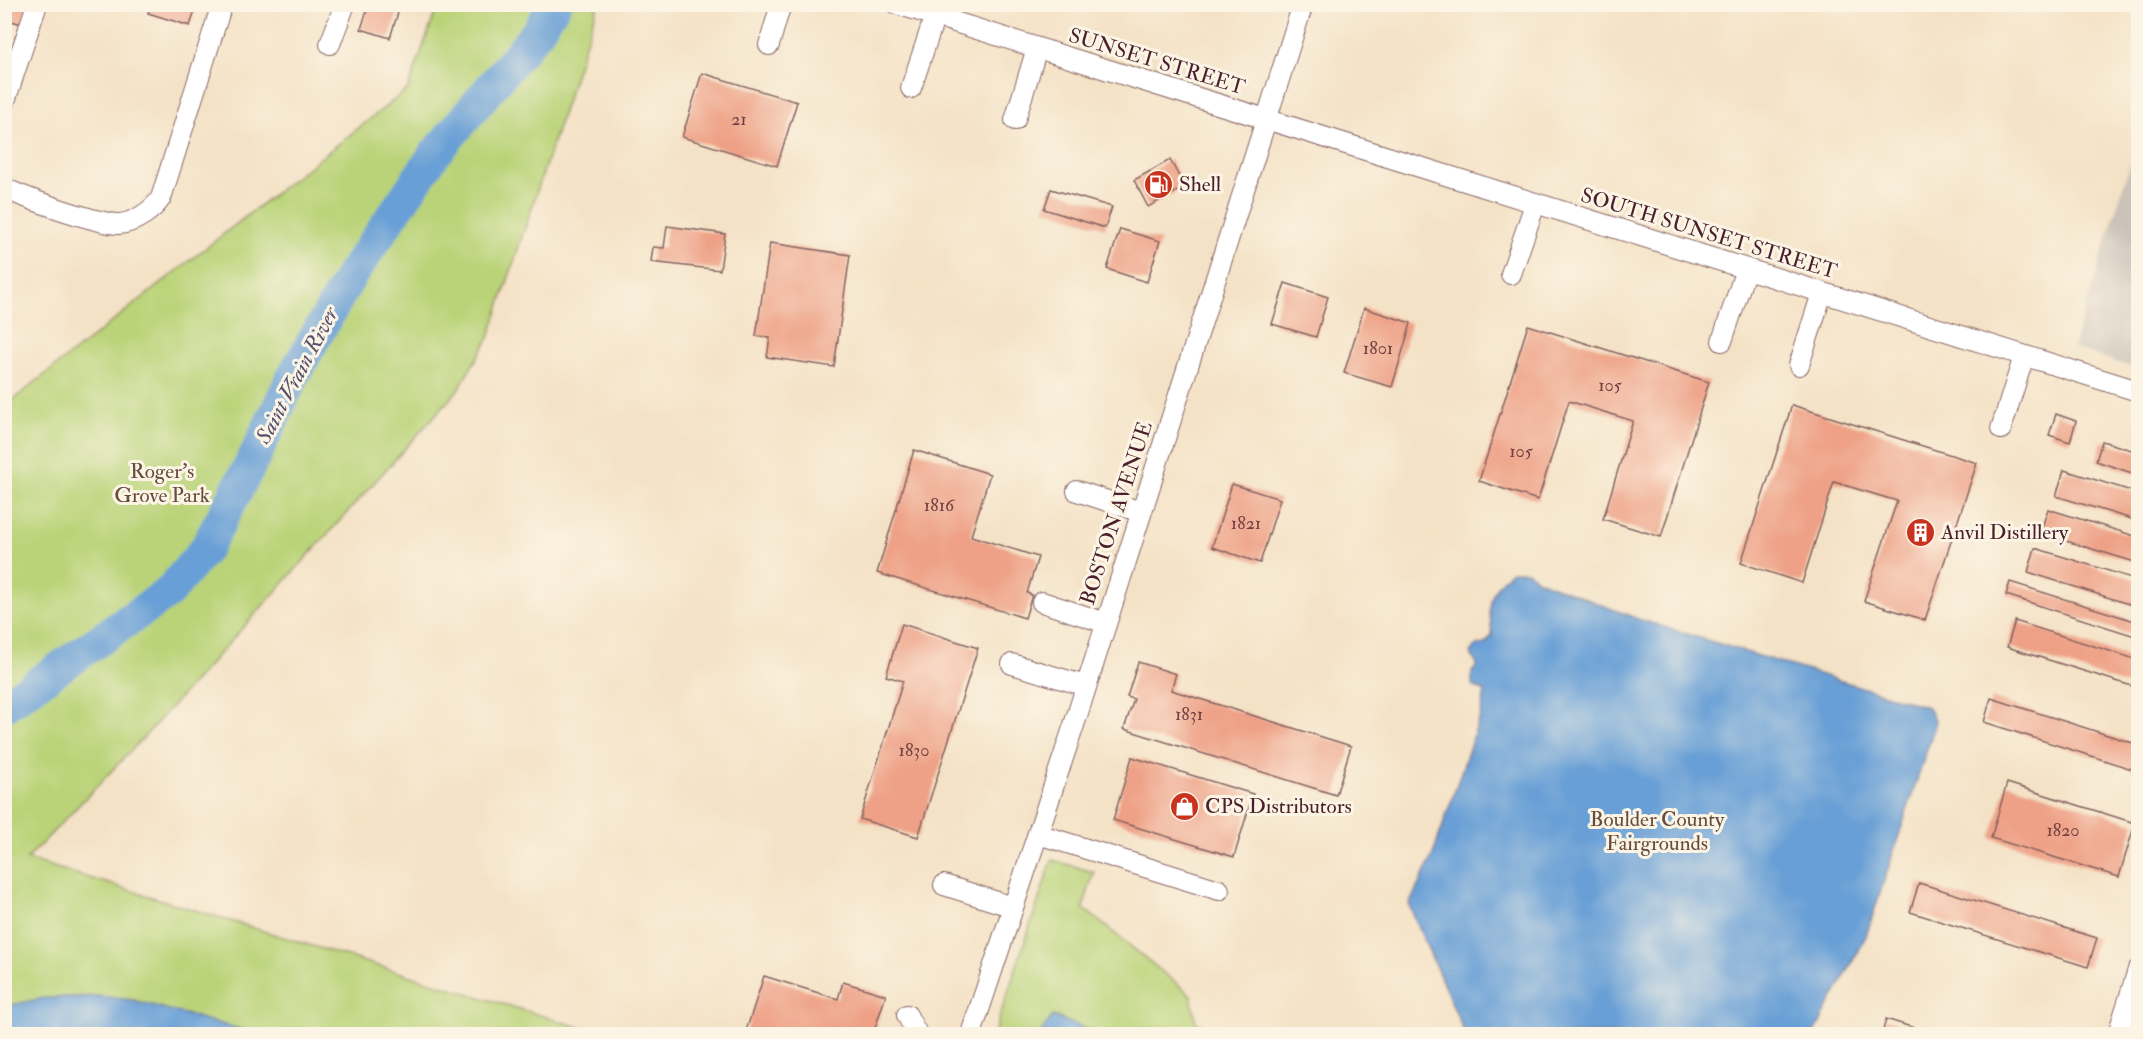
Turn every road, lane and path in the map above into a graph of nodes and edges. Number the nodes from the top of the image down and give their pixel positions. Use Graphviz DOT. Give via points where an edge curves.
graph roads {
  1 [pos="37,4"];
  2 [pos="222,4"];
  3 [pos="345,4"];
  4 [pos="781,4"];
  5 [pos="897,4"];
  6 [pos="1303,4"];
  7 [pos="935,16"];
  8 [pos="330,44"];
  9 [pos="769,45"];
  10 [pos="1038,48"];
  11 [pos="911,88"];
  12 [pos="4,104"];
  13 [pos="1015,120"];
  14 [pos="1265,120"];
  15 [pos="4,188"];
  16 [pos="1535,204"];
  17 [pos="1746,269"];
  18 [pos="1511,274"];
  19 [pos="1822,293"];
  20 [pos="1722,341"];
  21 [pos="2024,356"];
  22 [pos="1799,365"];
  23 [pos="2139,391"];
  24 [pos="2001,429"];
  25 [pos="1077,491"];
  26 [pos="1141,512"];
  27 [pos="1042,602"];
  28 [pos="1106,623"];
  29 [pos="1012,664"];
  30 [pos="1086,686"];
  31 [pos="1038,834"];
  32 [pos="944,885"];
  33 [pos="1218,890"];
  34 [pos="1013,907"];
  35 [pos="2139,970"];
  36 [pos="907,1015"];
  37 [pos="917,1035"];
  38 [pos="971,1035"];
  39 [pos="2118,1035"];
  1 -- 12 [label="street"];
  2 -- 15 [label="street" via="161,198 155,206 130,222 117,224"];
  3 -- 8 [label="street"];
  4 -- 9 [label="street"];
  5 -- 7 [label="street, SUNSET STREET"];
  6 -- 14 [label="street, BOSTON AVENUE"];
  7 -- 10 [label="street, SUNSET STREET"];
  7 -- 11 [label="street"];
  10 -- 13 [label="street"];
  10 -- 14 [label="street, SUNSET STREET"];
  14 -- 16 [label="street, SOUTH SUNSET STREET"];
  14 -- 26 [label="street, BOSTON AVENUE"];
  16 -- 17 [label="street, SOUTH SUNSET STREET"];
  16 -- 18 [label="street"];
  17 -- 19 [label="street, SOUTH SUNSET STREET"];
  17 -- 20 [label="street"];
  19 -- 21 [label="street, SOUTH SUNSET STREET"];
  19 -- 22 [label="street"];
  21 -- 23 [label="street, SOUTH SUNSET STREET"];
  21 -- 24 [label="street"];
  25 -- 26 [label="street"];
  26 -- 28 [label="street, BOSTON AVENUE"];
  27 -- 28 [label="street"];
  28 -- 30 [label="street, BOSTON AVENUE"];
  29 -- 30 [label="street"];
  30 -- 31 [label="street, BOSTON AVENUE"];
  31 -- 33 [label="street"];
  31 -- 34 [label="street, BOSTON AVENUE"];
  32 -- 34 [label="street"];
  34 -- 38 [label="street, BOSTON AVENUE"];
  35 -- 39 [label="street"];
  36 -- 37 [label="street"];
}
